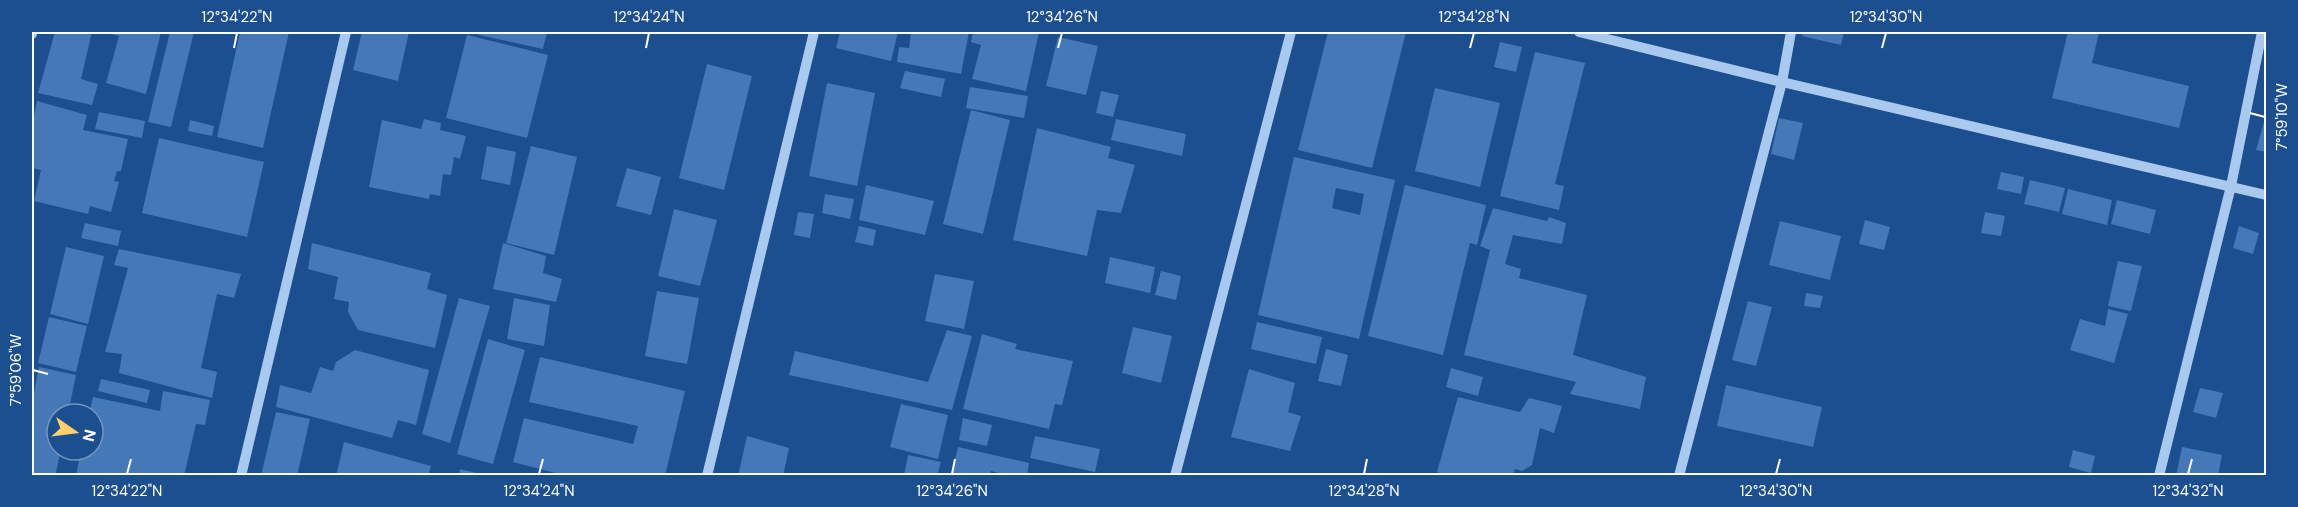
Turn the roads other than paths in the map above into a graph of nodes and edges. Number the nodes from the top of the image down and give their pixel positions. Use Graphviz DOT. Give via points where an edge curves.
graph roads {
  1 [pos="346,32"];
  2 [pos="814,32"];
  3 [pos="1291,32"];
  4 [pos="1579,32"];
  5 [pos="1791,32"];
  6 [pos="2262,32"];
  7 [pos="1782,82"];
  8 [pos="2231,186"];
  9 [pos="2266,195"];
  10 [pos="241,476"];
  11 [pos="707,476"];
  12 [pos="1175,476"];
  13 [pos="1680,476"];
  14 [pos="2159,476"];
  1 -- 10 [label="street"];
  2 -- 11 [label="street"];
  3 -- 12 [label="street"];
  4 -- 7 [label="street"];
  5 -- 7 [label="street"];
  6 -- 8 [label="street"];
  7 -- 8 [label="street"];
  7 -- 13 [label="street"];
  8 -- 9 [label="street"];
  8 -- 14 [label="street"];
}
